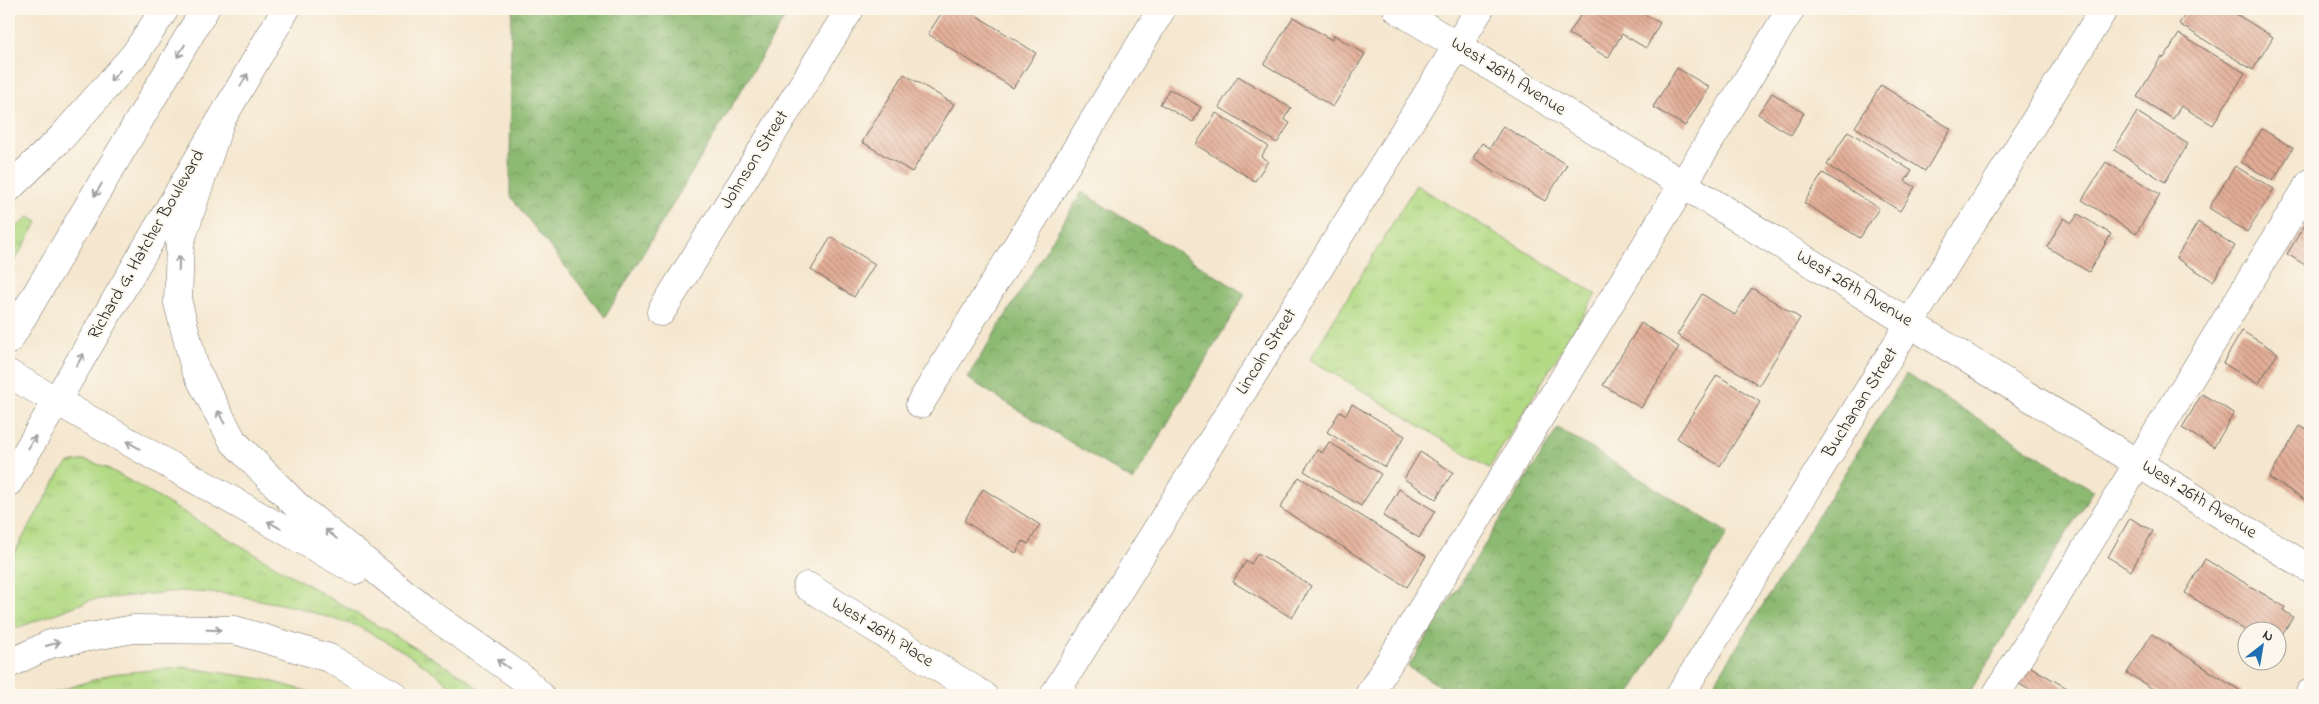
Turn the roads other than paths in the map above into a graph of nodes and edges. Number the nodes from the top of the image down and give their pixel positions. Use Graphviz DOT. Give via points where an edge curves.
graph roads {
  1 [pos="165,9"];
  2 [pos="206,9"];
  3 [pos="286,9"];
  4 [pos="850,9"];
  5 [pos="1162,9"];
  6 [pos="1397,9"];
  7 [pos="1480,9"];
  8 [pos="1791,9"];
  9 [pos="2104,9"];
  10 [pos="1457,46"];
  11 [pos="220,122"];
  12 [pos="2310,183"];
  13 [pos="1684,185"];
  14 [pos="9,188"];
  15 [pos="660,312"];
  16 [pos="1910,323"];
  17 [pos="9,340"];
  18 [pos="9,374"];
  19 [pos="55,402"];
  20 [pos="920,404"];
  21 [pos="2137,462"];
  22 [pos="9,482"];
  23 [pos="2310,569"];
  24 [pos="806,586"];
  25 [pos="424,609"];
  26 [pos="9,664"];
  27 [pos="394,695"];
  28 [pos="540,695"];
  29 [pos="983,695"];
  30 [pos="1054,695"];
  31 [pos="1370,695"];
  32 [pos="1680,695"];
  33 [pos="1996,695"];
  1 -- 14 [label="main road, one-way" via="134,54 61,138"];
  2 -- 17 [label="main road, one-way"];
  11 -- 3 [label="main road, Richard G. Hatcher Boulevard, one-way"];
  4 -- 15 [label="main road, Johnson Street"];
  5 -- 20 [label="main road"];
  6 -- 10 [label="main road, West 26th Avenue"];
  7 -- 10 [label="main road, Lincoln Street"];
  8 -- 13 [label="main road"];
  9 -- 16 [label="main road, Buchanan Street"];
  10 -- 13 [label="main road, West 26th Avenue"];
  10 -- 30 [label="main road, Lincoln Street"];
  19 -- 11 [label="main road, Richard G. Hatcher Boulevard, one-way"];
  25 -- 11 [label="main road, one-way" via="297,506 233,440 194,369 178,303 180,243"];
  12 -- 21 [label="main road"];
  13 -- 16 [label="main road, West 26th Avenue"];
  13 -- 31 [label="main road"];
  16 -- 21 [label="main road, West 26th Avenue"];
  16 -- 32 [label="main road, Buchanan Street"];
  18 -- 19 [label="main road"];
  22 -- 19 [label="main road, Richard G. Hatcher Boulevard, one-way"];
  25 -- 19 [label="main road, one-way"];
  21 -- 23 [label="main road, West 26th Avenue"];
  21 -- 33 [label="main road"];
  24 -- 29 [label="main road, West 26th Place"];
  28 -- 25 [label="main road, one-way" via="521,677"];
  26 -- 27 [label="main road, one-way" via="50,644 134,629 235,630 329,658"];
}
